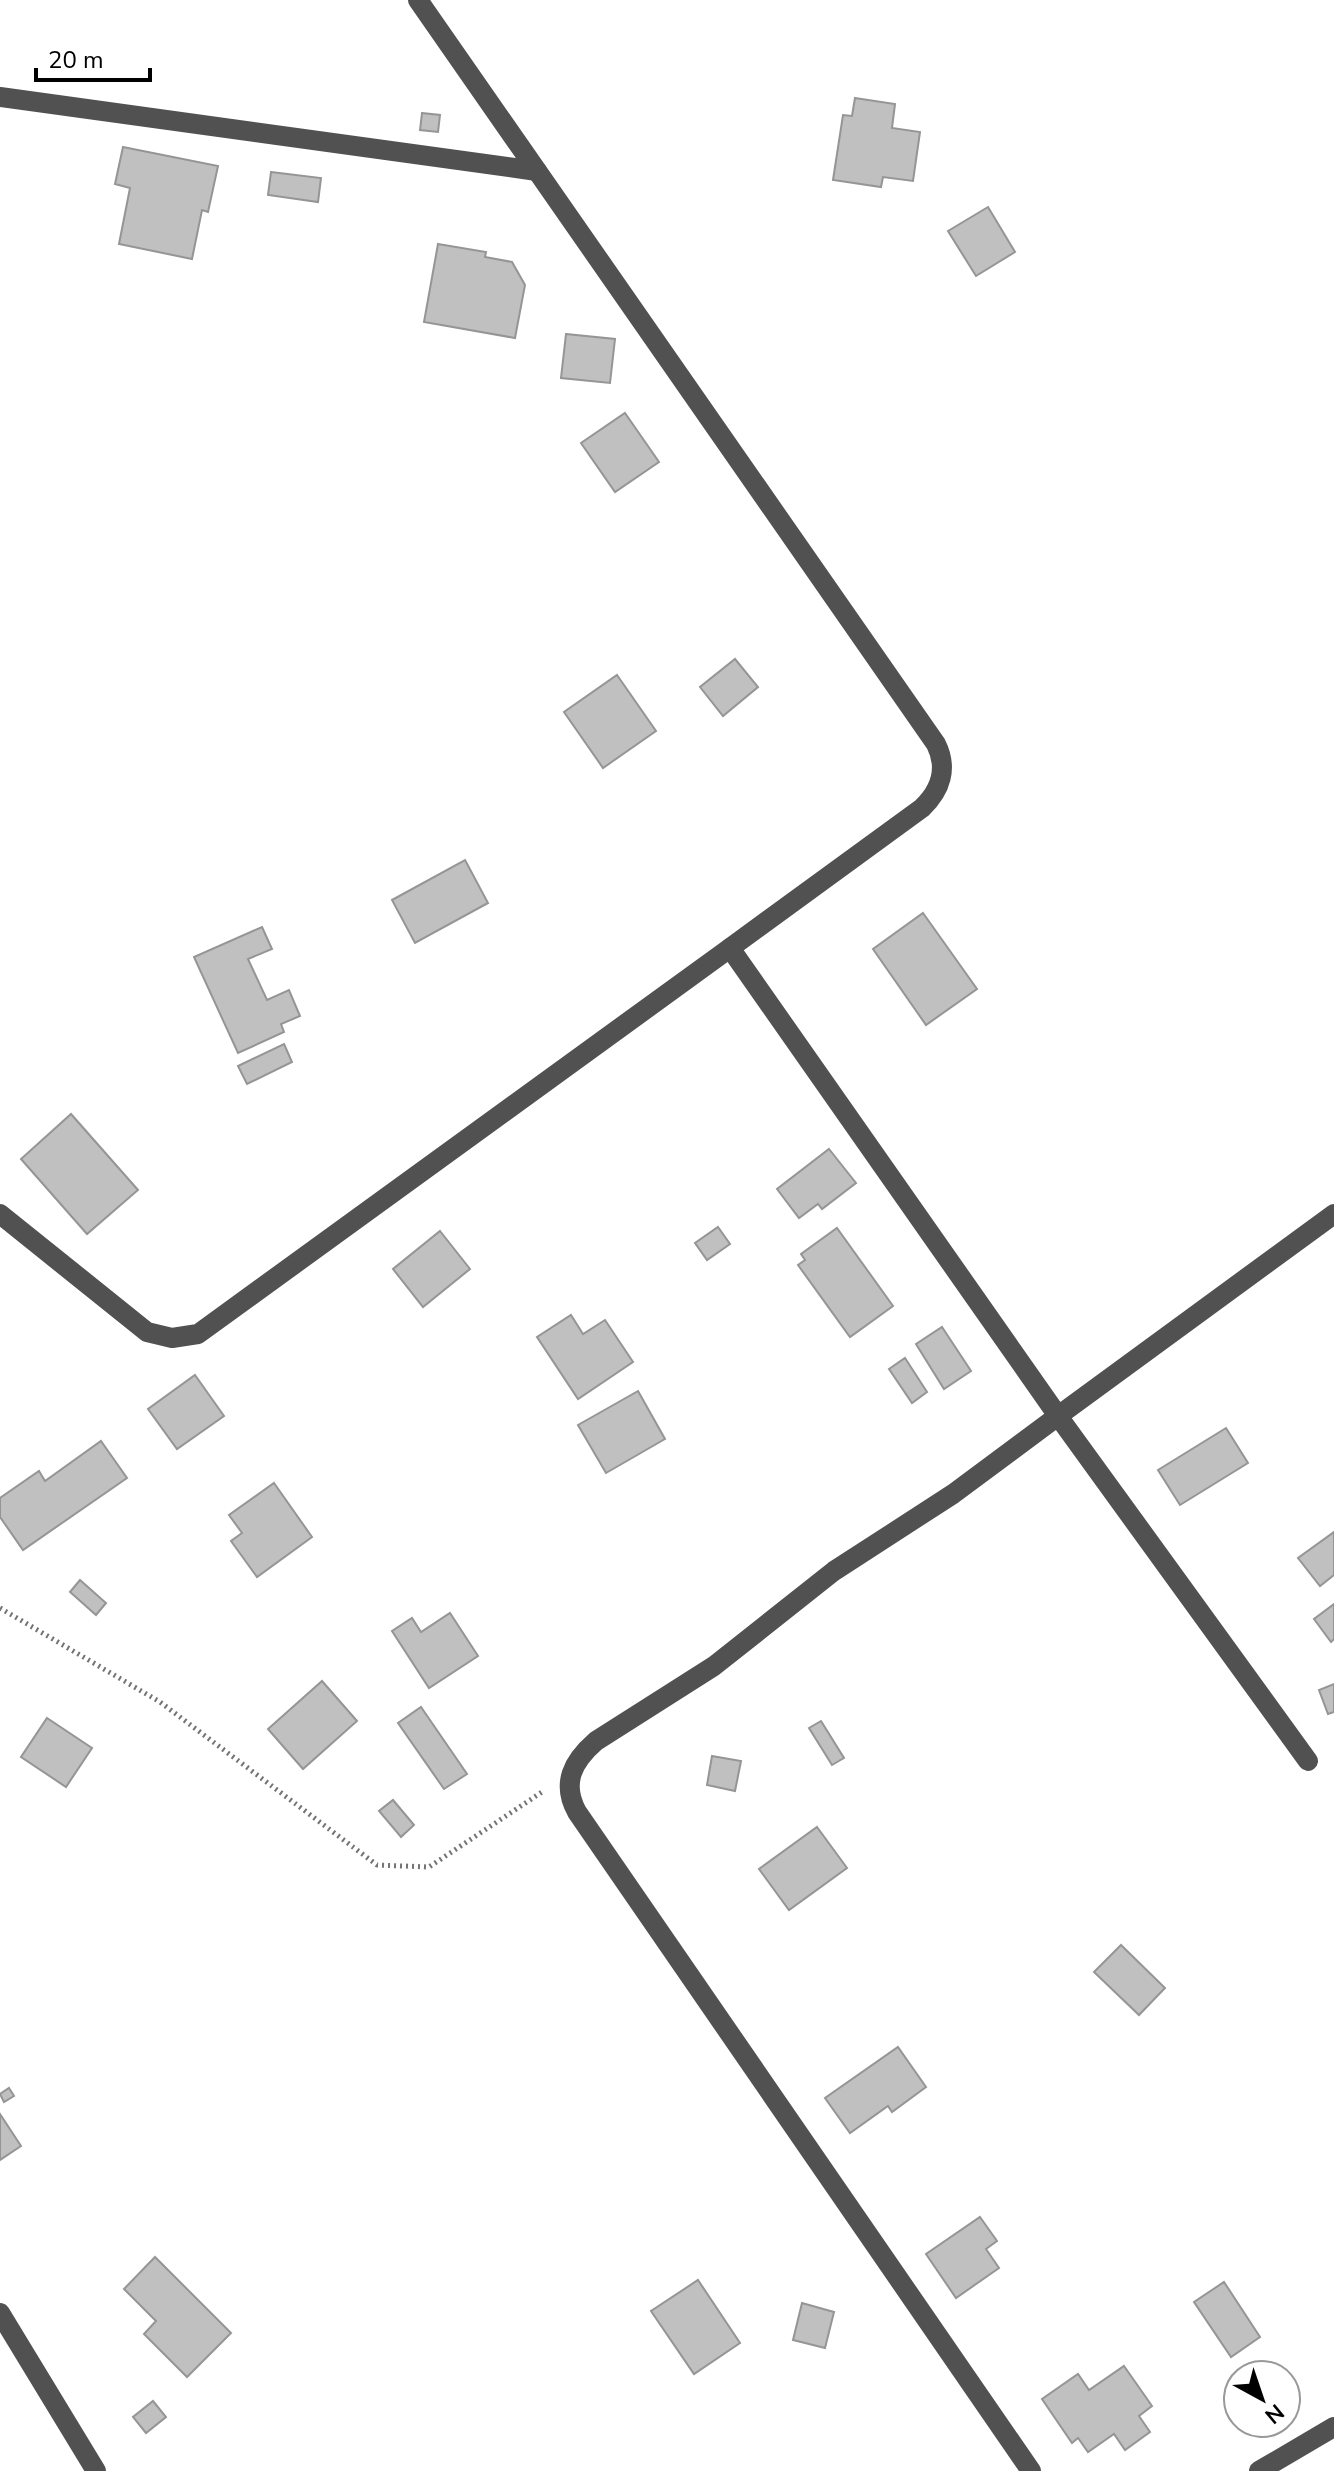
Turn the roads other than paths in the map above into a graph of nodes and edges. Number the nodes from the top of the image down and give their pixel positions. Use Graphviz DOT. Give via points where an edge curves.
graph roads {
  1 [pos="418,0"];
  2 [pos="0,97"];
  3 [pos="537,171"];
  4 [pos="730,948"];
  5 [pos="0,1214"];
  6 [pos="1334,1214"];
  7 [pos="1058,1416"];
  8 [pos="1308,1761"];
  9 [pos="0,2313"];
  10 [pos="1334,2427"];
  11 [pos="96,2471"];
  12 [pos="1031,2471"];
  13 [pos="1259,2471"];
  1 -- 3 [label="street"];
  2 -- 3 [label="street"];
  3 -- 4 [label="street" via="941,753 938,788 922,808"];
  4 -- 5 [label="street" via="198,1334 172,1338 147,1332"];
  4 -- 7 [label="street"];
  6 -- 7 [label="street"];
  7 -- 8 [label="street"];
  7 -- 12 [label="street" via="963,1487 834,1571 714,1666 596,1741 570,1774 577,1812"];
  9 -- 11 [label="street"];
  10 -- 13 [label="street"];
}
